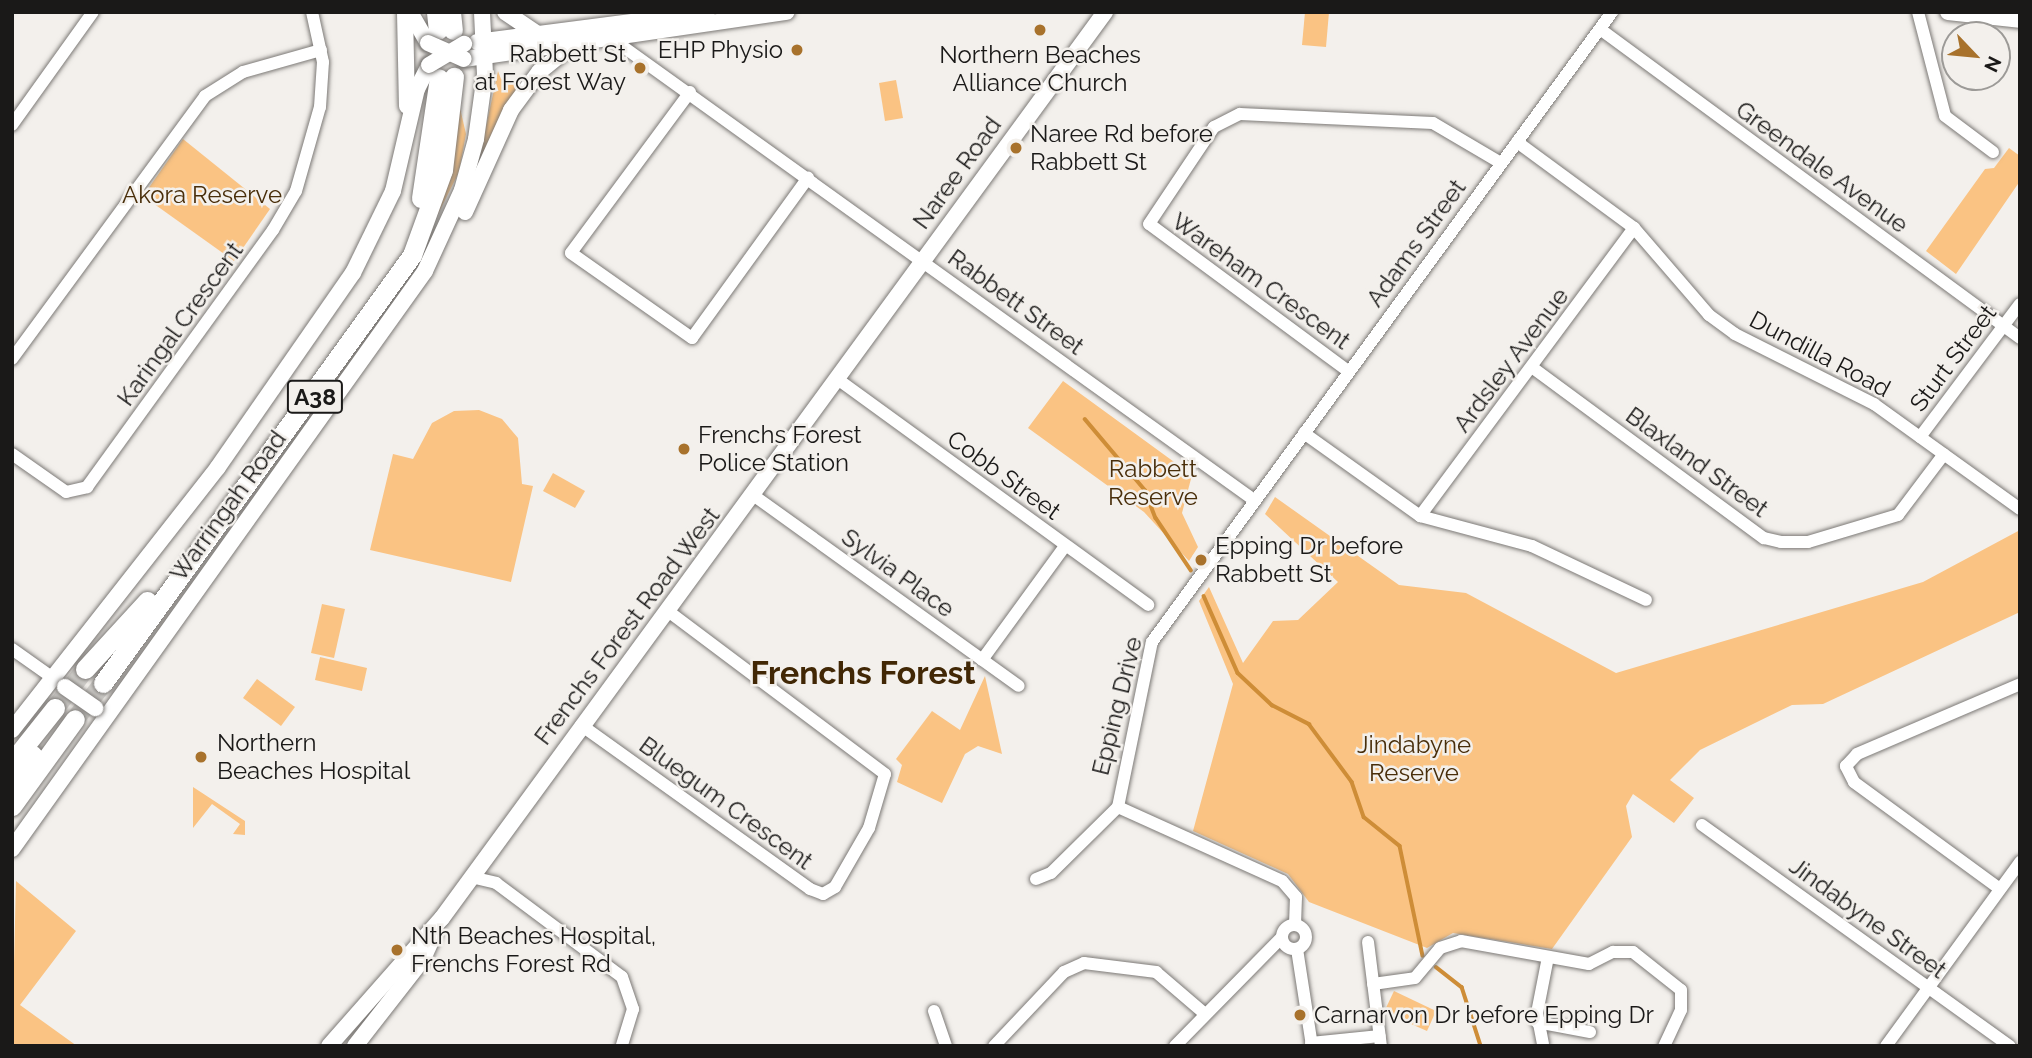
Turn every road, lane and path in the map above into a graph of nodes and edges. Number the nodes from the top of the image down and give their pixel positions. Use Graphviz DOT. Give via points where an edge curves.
graph roads {
  1 [pos="93,12"];
  2 [pos="312,12"];
  3 [pos="407,12"];
  4 [pos="482,12"];
  5 [pos="505,12"];
  6 [pos="707,12"];
  7 [pos="787,12"];
  8 [pos="1105,12"];
  9 [pos="1612,12"];
  10 [pos="1918,12"];
  11 [pos="1948,12"];
  12 [pos="2020,20"];
  13 [pos="1600,29"];
  14 [pos="448,33"];
  15 [pos="538,34"];
  16 [pos="611,38"];
  17 [pos="485,41"];
  18 [pos="574,45"];
  19 [pos="321,50"];
  20 [pos="442,53"];
  21 [pos="485,58"];
  22 [pos="441,74"];
  23 [pos="690,92"];
  24 [pos="12,125"];
  25 [pos="407,137"];
  26 [pos="1517,142"];
  27 [pos="1993,152"];
  28 [pos="1501,163"];
  29 [pos="808,178"];
  30 [pos="1634,228"];
  31 [pos="922,260"];
  32 [pos="2020,304"];
  33 [pos="399,313"];
  34 [pos="2004,326"];
  35 [pos="2020,338"];
  36 [pos="12,359"];
  37 [pos="1533,368"];
  38 [pos="1348,371"];
  39 [pos="836,378"];
  40 [pos="1304,433"];
  41 [pos="1920,437"];
  42 [pos="12,454"];
  43 [pos="1944,454"];
  44 [pos="753,495"];
  45 [pos="1254,500"];
  46 [pos="2020,509"];
  47 [pos="1420,516"];
  48 [pos="1065,546"];
  49 [pos="1646,600"];
  50 [pos="1148,605"];
  51 [pos="668,611"];
  52 [pos="12,649"];
  53 [pos="982,660"];
  54 [pos="60,682"];
  55 [pos="2020,684"];
  56 [pos="1019,686"];
  57 [pos="101,712"];
  58 [pos="65,713"];
  59 [pos="581,725"];
  60 [pos="12,730"];
  61 [pos="12,762"];
  62 [pos="12,782"];
  63 [pos="12,806"];
  64 [pos="1118,807"];
  65 [pos="1702,825"];
  66 [pos="12,849"];
  67 [pos="2020,862"];
  68 [pos="471,877"];
  69 [pos="1036,879"];
  70 [pos="2000,889"];
  71 [pos="442,918"];
  72 [pos="1295,925"];
  73 [pos="1281,938"];
  74 [pos="1368,942"];
  75 [pos="1297,949"];
  76 [pos="1548,957"];
  77 [pos="1373,984"];
  78 [pos="1928,987"];
  79 [pos="934,1012"];
  80 [pos="1205,1014"];
  81 [pos="1537,1022"];
  82 [pos="1590,1032"];
  83 [pos="1380,1041"];
  84 [pos="1311,1044"];
  85 [pos="1543,1044"];
  86 [pos="329,1046"];
  87 [pos="355,1046"];
  88 [pos="622,1046"];
  89 [pos="946,1046"];
  90 [pos="994,1046"];
  91 [pos="1175,1046"];
  92 [pos="1664,1046"];
  93 [pos="1886,1046"];
  94 [pos="2010,1046"];
  1 -- 24 [label="street"];
  2 -- 19 [label="street, Karingal Crescent"];
  3 -- 14 [label="main road"];
  3 -- 25 [label="main road, A38"];
  4 -- 17 [label="main road, Warringah Road / A38"];
  5 -- 15 [label="main road"];
  6 -- 15 [label="main road"];
  7 -- 16 [label="main road"];
  8 -- 31 [label="main road, Naree Road"];
  9 -- 13 [label="street, Adams Street"];
  10 -- 27 [label="street" via="1945,116"];
  11 -- 12 [label="main road"];
  13 -- 26 [label="street, Adams Street"];
  13 -- 34 [label="street, Greendale Avenue"];
  14 -- 17 [label="main road"];
  14 -- 20 [label="main road, bridge"];
  14 -- 20 [label="main road, bridge"];
  14 -- 21 [label="main road"];
  15 -- 17 [label="main road"];
  16 -- 18 [label="main road"];
  16 -- 23 [label="street, Rabbett Street"];
  17 -- 21 [label="main road, Warringah Road / A38"];
  18 -- 21 [label="main road"];
  18 -- 33 [label="main road" via="539,72 511,110 450,243"];
  19 -- 36 [label="street" via="243,72 205,96"];
  19 -- 42 [label="street, Karingal Crescent" via="320,107 289,204 91,482 82,491 66,492"];
  20 -- 22 [label="main road, bridge"];
  21 -- 33 [label="main road, Warringah Road / A38" via="480,122 462,190"];
  22 -- 22 [label="highway, Warringah Road / A38" via="443,170 412,255 93,677 326,362 401,249 429,167"];
  22 -- 25 [label="main road, Warringah Road"];
  23 -- 29 [label="street, Rabbett Street"];
  23 -- 29 [label="street" via="571,253 692,338"];
  25 -- 54 [label="main road, Warringah Road / A38" via="384,213 353,273"];
  26 -- 28 [label="street, Adams Street"];
  26 -- 30 [label="street, Dundilla Road"];
  28 -- 38 [label="street, Adams Street"];
  28 -- 38 [label="street, Wareham Crescent" via="1433,123 1240,114 1214,127 1149,224"];
  29 -- 31 [label="street, Rabbett Street"];
  30 -- 37 [label="street, Ardsley Avenue"];
  30 -- 41 [label="street, Dundilla Road" via="1717,322 1767,355 1874,404"];
  31 -- 39 [label="main road, Frenchs Forest Road West"];
  31 -- 45 [label="street, Rabbett Street"];
  32 -- 34 [label="street, Sturt Street"];
  33 -- 57 [label="main road, Warringah Road / A38"];
  34 -- 35 [label="street, Greendale Avenue"];
  34 -- 41 [label="street, Sturt Street"];
  37 -- 43 [label="street, Blaxland Street" via="1764,538 1781,542 1808,542 1898,515"];
  37 -- 47 [label="street, Ardsley Avenue"];
  38 -- 40 [label="street, Adams Street"];
  39 -- 44 [label="main road, Frenchs Forest Road West"];
  39 -- 48 [label="street, Cobb Street"];
  40 -- 45 [label="street, Adams Street"];
  40 -- 47 [label="street"];
  41 -- 43 [label="street, Dundilla Road"];
  43 -- 46 [label="street, Dundilla Road"];
  44 -- 51 [label="main road, Frenchs Forest Road West"];
  44 -- 53 [label="street, Sylvia Place"];
  45 -- 64 [label="street, Epping Drive" via="1152,642"];
  47 -- 49 [label="street" via="1532,546"];
  48 -- 50 [label="street, Cobb Street"];
  48 -- 53 [label="street"];
  51 -- 59 [label="main road, Frenchs Forest Road West"];
  51 -- 59 [label="street, Bluegum Crescent" via="885,774 869,828 835,887 822,894 810,889"];
  52 -- 54 [label="street"];
  53 -- 56 [label="street, Sylvia Place"];
  54 -- 57 [label="main road, bridge"];
  54 -- 60 [label="main road, Warringah Road / A38"];
  55 -- 70 [label="street" via="1857,754 1846,766 1854,782"];
  57 -- 66 [label="main road, Warringah Road / A38"];
  58 -- 61 [label="highway"];
  58 -- 62 [label="highway"];
  58 -- 63 [label="highway"];
  59 -- 68 [label="main road, Frenchs Forest Road West"];
  64 -- 69 [label="street" via="1051,873"];
  64 -- 72 [label="street, Epping Drive" via="1282,881 1296,897"];
  65 -- 78 [label="street, Jindabyne Street"];
  67 -- 70 [label="street"];
  68 -- 71 [label="main road, Frenchs Forest Road West"];
  68 -- 88 [label="street" via="496,883 622,977 633,1009"];
  70 -- 78 [label="street"];
  71 -- 86 [label="main road, Frenchs Forest Road West"];
  71 -- 87 [label="main road, Frenchs Forest Road West" via="423,959"];
  72 -- 73 [label="street"];
  72 -- 75 [label="street, Epping Drive" via="1306,937"];
  73 -- 75 [label="street"];
  73 -- 80 [label="street"];
  74 -- 77 [label="street"];
  75 -- 84 [label="street"];
  76 -- 77 [label="street" via="1461,941 1440,948 1415,978"];
  76 -- 81 [label="street"];
  76 -- 92 [label="street" via="1589,964 1613,952 1633,952 1677,982 1681,1010"];
  77 -- 83 [label="street"];
  78 -- 93 [label="street"];
  78 -- 94 [label="street, Jindabyne Street"];
  79 -- 89 [label="street"];
  80 -- 90 [label="street" via="1156,972 1084,963 1064,972"];
  80 -- 91 [label="street"];
  81 -- 82 [label="street"];
  81 -- 85 [label="street"];
  83 -- 84 [label="street"];
}
